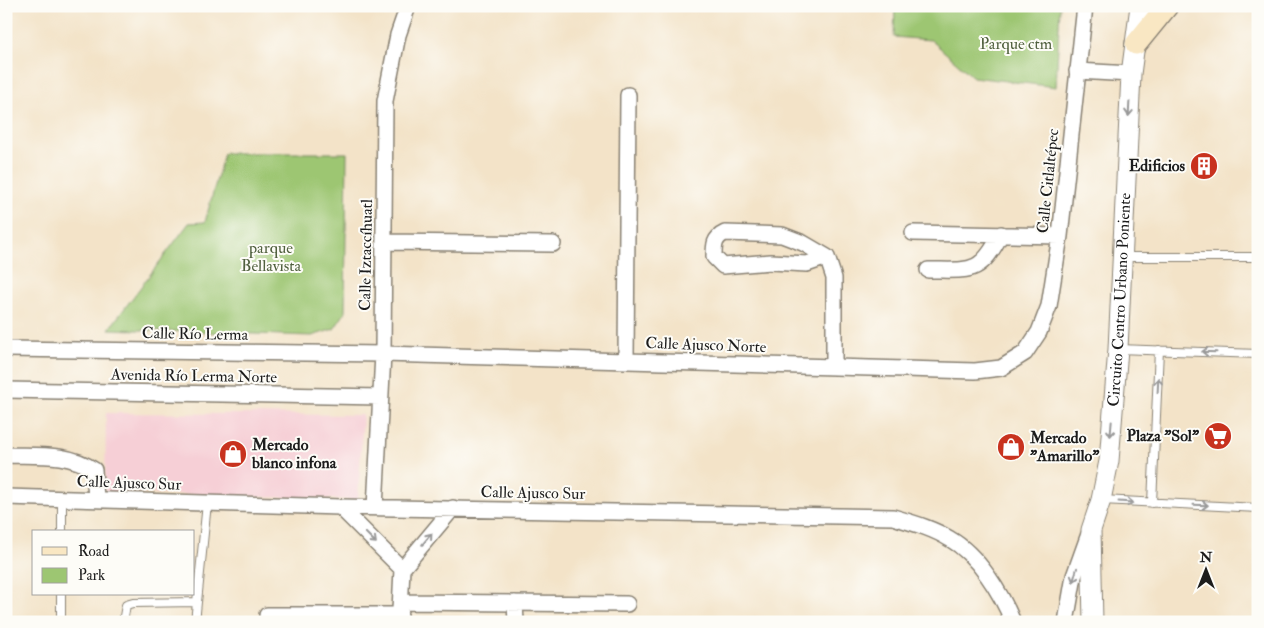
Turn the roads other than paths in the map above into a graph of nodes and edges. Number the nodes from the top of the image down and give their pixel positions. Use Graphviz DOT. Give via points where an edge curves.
graph roads {
  1 [pos="408,6"];
  2 [pos="1085,6"];
  3 [pos="1140,6"];
  4 [pos="1166,6"];
  5 [pos="1136,44"];
  6 [pos="1077,72"];
  7 [pos="1131,74"];
  8 [pos="628,95"];
  9 [pos="913,233"];
  10 [pos="1000,234"];
  11 [pos="1060,236"];
  12 [pos="385,242"];
  13 [pos="552,244"];
  14 [pos="1121,257"];
  15 [pos="827,258"];
  16 [pos="1258,258"];
  17 [pos="928,270"];
  18 [pos="6,349"];
  19 [pos="1118,349"];
  20 [pos="1159,350"];
  21 [pos="1025,353"];
  22 [pos="383,354"];
  23 [pos="1258,354"];
  24 [pos="626,360"];
  25 [pos="834,367"];
  26 [pos="6,390"];
  27 [pos="380,396"];
  28 [pos="6,455"];
  29 [pos="6,497"];
  30 [pos="62,498"];
  31 [pos="96,499"];
  32 [pos="1101,500"];
  33 [pos="207,503"];
  34 [pos="1152,504"];
  35 [pos="340,507"];
  36 [pos="375,508"];
  37 [pos="453,508"];
  38 [pos="1258,508"];
  39 [pos="62,530"];
  40 [pos="1091,530"];
  41 [pos="402,569"];
  42 [pos="61,596"];
  43 [pos="198,602"];
  44 [pos="515,603"];
  45 [pos="627,604"];
  46 [pos="400,613"];
  47 [pos="267,616"];
  48 [pos="61,622"];
  49 [pos="123,622"];
  50 [pos="196,622"];
  51 [pos="516,622"];
  52 [pos="1012,622"];
  53 [pos="1066,622"];
  54 [pos="1093,622"];
  1 -- 12 [label="street, Calle Iztaccíhuatl" via="398,35 385,101"];
  2 -- 6 [label="street, Calle Citlaltépec"];
  3 -- 5 [label="street, Circuito Centro Urbano Poniente"];
  4 -- 5 [label="main road"];
  5 -- 7 [label="street, Circuito Centro Urbano Poniente"];
  6 -- 7 [label="street"];
  6 -- 11 [label="street, Calle Citlaltépec"];
  7 -- 14 [label="street, Circuito Centro Urbano Poniente, one-way"];
  8 -- 24 [label="street"];
  9 -- 10 [label="street"];
  10 -- 11 [label="street"];
  10 -- 17 [label="street" via="991,253 978,266"];
  11 -- 21 [label="street, Calle Citlaltépec" via="1050,306"];
  12 -- 13 [label="street"];
  12 -- 22 [label="street, Calle Iztaccíhuatl"];
  14 -- 16 [label="lane"];
  14 -- 19 [label="street, Circuito Centro Urbano Poniente"];
  15 -- 15 [label="street" via="803,242 782,235 725,233 715,242 714,257 723,266 771,262 807,264"];
  15 -- 25 [label="street" via="834,278"];
  18 -- 22 [label="street, Calle Río Lerma"];
  19 -- 20 [label="lane"];
  19 -- 32 [label="street, Circuito Centro Urbano Poniente, one-way" via="1109,461"];
  23 -- 20 [label="lane, one-way"];
  34 -- 20 [label="lane, one-way"];
  21 -- 25 [label="street, Calle Ajusco Norte" via="1000,368 975,371"];
  22 -- 24 [label="street, Calle Ajusco Norte"];
  22 -- 27 [label="street, Calle Iztaccíhuatl"];
  24 -- 25 [label="street, Calle Ajusco Norte"];
  26 -- 27 [label="street, Avenida Río Lerma Norte"];
  27 -- 36 [label="street, Calle Iztaccíhuatl"];
  28 -- 31 [label="street" via="80,460 94,470"];
  29 -- 30 [label="street, Calle Ajusco Sur"];
  30 -- 31 [label="street, Calle Ajusco Sur"];
  30 -- 39 [label="lane"];
  31 -- 33 [label="street, Calle Ajusco Sur"];
  32 -- 34 [label="lane, one-way"];
  32 -- 40 [label="street, Circuito Centro Urbano Poniente"];
  33 -- 35 [label="street, Calle Ajusco Sur"];
  33 -- 43 [label="lane"];
  34 -- 38 [label="lane, one-way"];
  35 -- 36 [label="street, Calle Ajusco Sur"];
  35 -- 41 [label="street, one-way"];
  36 -- 37 [label="street, Calle Ajusco Sur"];
  41 -- 37 [label="street, one-way"];
  37 -- 52 [label="street, Calle Ajusco Sur" via="893,517 925,526 952,540 978,565 1003,597"];
  40 -- 53 [label="street, one-way" via="1074,576"];
  40 -- 54 [label="street, Circuito Centro Urbano Poniente"];
  41 -- 46 [label="street"];
  42 -- 48 [label="lane"];
  43 -- 49 [label="lane" via="133,603 126,606"];
  43 -- 50 [label="lane"];
  44 -- 45 [label="street"];
  44 -- 46 [label="street"];
  44 -- 51 [label="street"];
  46 -- 47 [label="street"];
}
